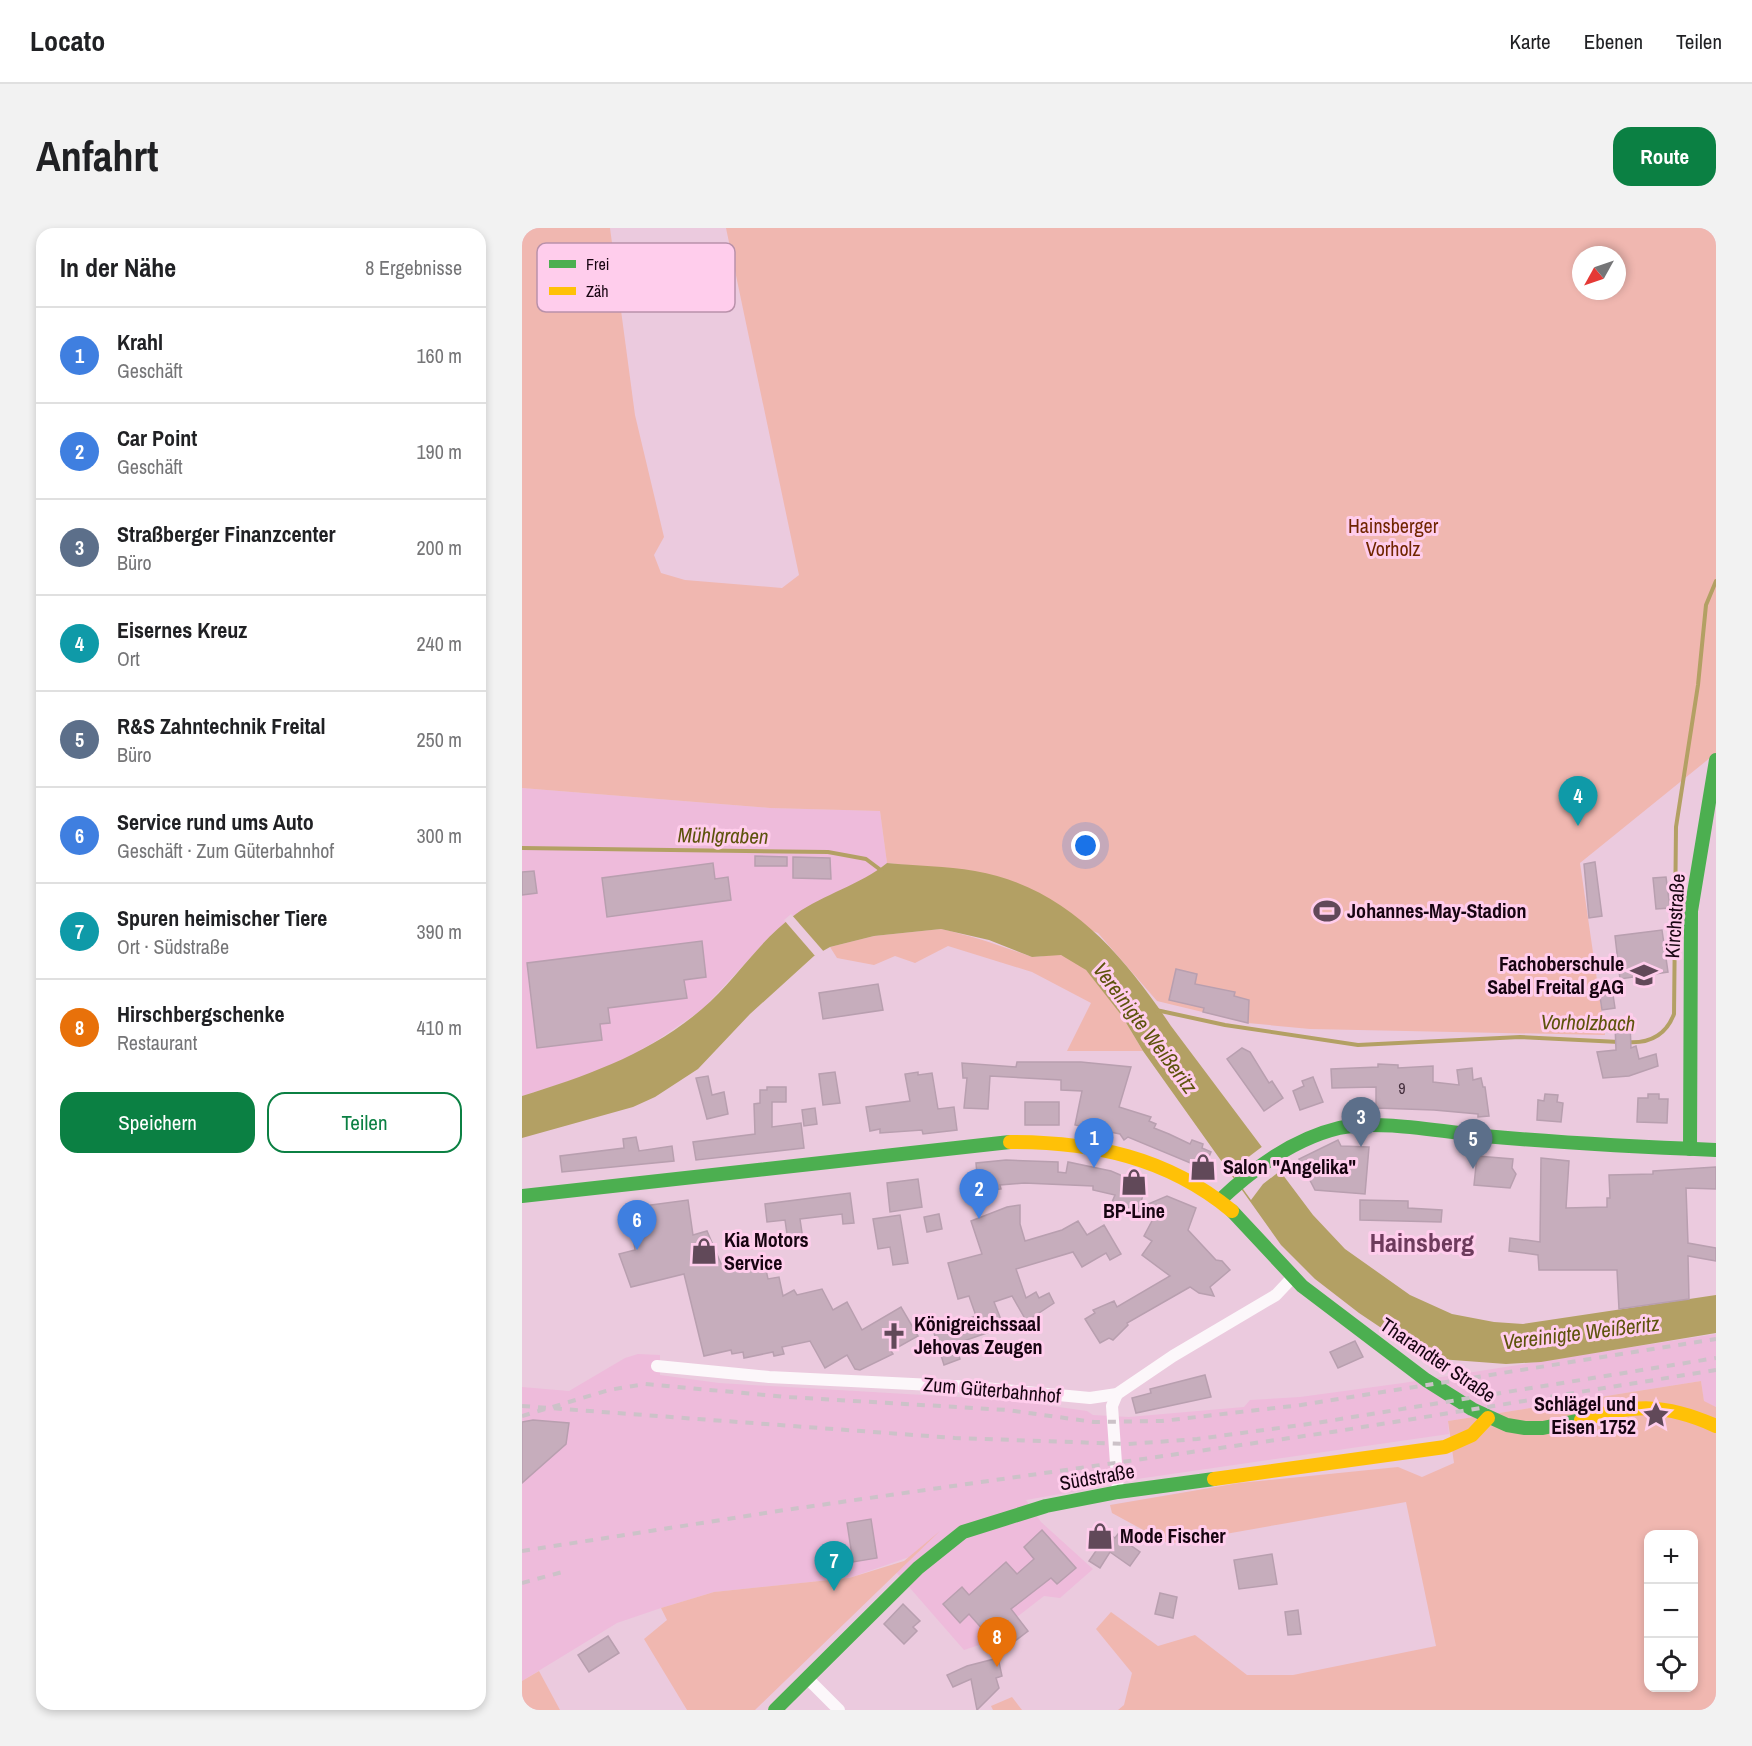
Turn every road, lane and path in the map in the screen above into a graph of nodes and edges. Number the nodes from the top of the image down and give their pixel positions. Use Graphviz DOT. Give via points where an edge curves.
graph roads {
  1 [pos="1716,760"];
  2 [pos="1690,1149"];
  3 [pos="1716,1150"];
  4 [pos="522,1196"];
  5 [pos="1220,1200"];
  6 [pos="1292,1278"];
  7 [pos="657,1366"];
  8 [pos="1117,1394"];
  9 [pos="1488,1418"];
  10 [pos="1716,1426"];
  11 [pos="1118,1492"];
  12 [pos="808,1679"];
  13 [pos="775,1710"];
  14 [pos="839,1710"];
  1 -- 2 [label="main road, Kirchstraße" via="1691,910"];
  2 -- 3 [label="main road"];
  2 -- 5 [label="main road" via="1342,1127 1319,1132 1270,1159"];
  4 -- 5 [label="main road, Tharandter Straße" via="1020,1142 1070,1143 1110,1152 1179,1178"];
  5 -- 6 [label="main road, Tharandter Straße"];
  6 -- 8 [label="street, Zum Güterbahnhof" via="1276,1295"];
  6 -- 9 [label="main road, Tharandter Straße" via="1423,1377"];
  7 -- 8 [label="street, Zum Güterbahnhof" via="760,1377 933,1385 1090,1398"];
  8 -- 11 [label="street" via="1112,1406"];
  9 -- 10 [label="main road, Tharandter Straße" via="1514,1428 1539,1430 1603,1413 1648,1407 1691,1415"];
  9 -- 11 [label="main road, Südstraße" via="1472,1435 1445,1447"];
  11 -- 12 [label="main road, Südstraße" via="1046,1506 963,1532 918,1568"];
  12 -- 13 [label="main road, Südstraße"];
  12 -- 14 [label="street"];
}
